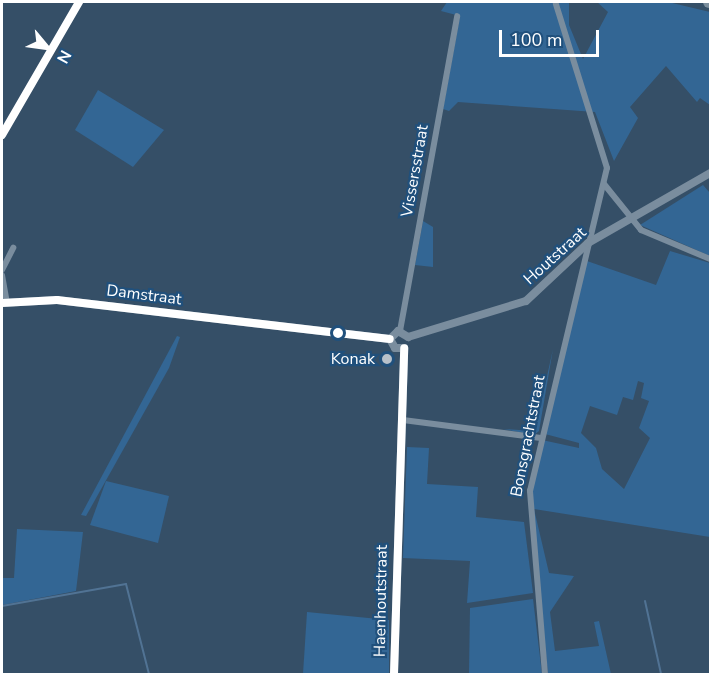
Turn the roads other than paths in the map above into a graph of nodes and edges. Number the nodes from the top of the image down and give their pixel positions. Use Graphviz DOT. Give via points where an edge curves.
graph roads {
  1 [pos="79,2"];
  2 [pos="556,4"];
  3 [pos="457,16"];
  4 [pos="2,135"];
  5 [pos="711,173"];
  6 [pos="604,184"];
  7 [pos="631,223"];
  8 [pos="588,243"];
  9 [pos="13,248"];
  10 [pos="711,259"];
  11 [pos="2,270"];
  12 [pos="2,275"];
  13 [pos="4,302"];
  14 [pos="404,334"];
  15 [pos="390,339"];
  16 [pos="404,348"];
  17 [pos="403,420"];
  18 [pos="542,438"];
  19 [pos="394,675"];
  20 [pos="545,675"];
  1 -- 4 [label="street"];
  2 -- 6 [label="street, Bonsgrachtstraat" via="606,158"];
  3 -- 14 [label="street, Vissersstraat"];
  5 -- 7 [label="street, Houtstraat"];
  6 -- 7 [label="street"];
  6 -- 8 [label="street, Bonsgrachtstraat"];
  7 -- 8 [label="street, Houtstraat"];
  7 -- 10 [label="street" via="679,250"];
  8 -- 14 [label="street, Houtstraat" via="526,301"];
  8 -- 18 [label="street, Bonsgrachtstraat"];
  9 -- 11 [label="street"];
  12 -- 13 [label="street"];
  13 -- 15 [label="street, Damstraat" via="57,300"];
  14 -- 15 [label="street"];
  14 -- 16 [label="street, Haenhoutstraat"];
  15 -- 16 [label="street" via="394,348"];
  16 -- 17 [label="street, Haenhoutstraat"];
  17 -- 18 [label="street"];
  17 -- 19 [label="street, Haenhoutstraat"];
  18 -- 20 [label="street, Bonsgrachtstraat" via="528,507"];
}
